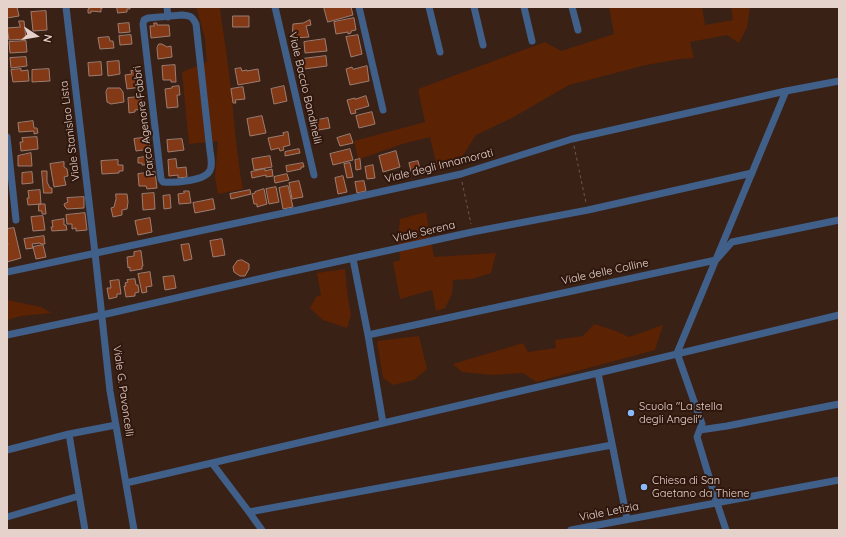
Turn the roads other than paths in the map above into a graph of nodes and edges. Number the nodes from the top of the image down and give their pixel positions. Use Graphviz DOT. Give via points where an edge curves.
graph roads {
  1 [pos="66,7"];
  2 [pos="167,7"];
  3 [pos="275,7"];
  4 [pos="359,7"];
  5 [pos="429,7"];
  6 [pos="474,7"];
  7 [pos="524,7"];
  8 [pos="572,7"];
  9 [pos="168,16"];
  10 [pos="578,30"];
  11 [pos="532,41"];
  12 [pos="483,45"];
  13 [pos="440,52"];
  14 [pos="839,81"];
  15 [pos="786,91"];
  16 [pos="383,110"];
  17 [pos="7,137"];
  18 [pos="752,173"];
  19 [pos="314,175"];
  20 [pos="16,220"];
  21 [pos="839,220"];
  22 [pos="95,253"];
  23 [pos="353,259"];
  24 [pos="716,260"];
  25 [pos="7,272"];
  26 [pos="102,315"];
  27 [pos="839,315"];
  28 [pos="7,335"];
  29 [pos="368,335"];
  30 [pos="677,353"];
  31 [pos="598,373"];
  32 [pos="839,404"];
  33 [pos="383,423"];
  34 [pos="116,425"];
  35 [pos="700,430"];
  36 [pos="69,434"];
  37 [pos="612,445"];
  38 [pos="7,450"];
  39 [pos="212,463"];
  40 [pos="839,480"];
  41 [pos="126,483"];
  42 [pos="80,496"];
  43 [pos="717,503"];
  44 [pos="249,512"];
  45 [pos="7,517"];
  46 [pos="627,519"];
  47 [pos="85,530"];
  48 [pos="134,530"];
  49 [pos="262,530"];
  50 [pos="571,530"];
  51 [pos="726,530"];
  1 -- 22 [label="street, Viale Stanislao Lista"];
  2 -- 9 [label="street"];
  3 -- 19 [label="street, Viale Baccio Bandinelli"];
  4 -- 16 [label="street"];
  5 -- 13 [label="street"];
  6 -- 12 [label="street"];
  7 -- 11 [label="street"];
  8 -- 10 [label="street"];
  9 -- 9 [label="street, Parco Agenore Fabbri" via="190,16 196,24 211,165 210,171 203,177 171,183 163,182 161,179 143,24 148,18"];
  14 -- 15 [label="street, Viale degli Innamorati"];
  15 -- 18 [label="street"];
  15 -- 22 [label="street, Viale degli Innamorati" via="572,139 461,174"];
  17 -- 20 [label="street"];
  18 -- 23 [label="street, Viale Serena"];
  18 -- 24 [label="street"];
  21 -- 24 [label="street" via="732,242"];
  22 -- 25 [label="street, Viale degli Innamorati"];
  22 -- 26 [label="street, Viale G. Pavoncelli"];
  23 -- 26 [label="street, Viale Serena"];
  23 -- 29 [label="street"];
  24 -- 29 [label="street, Viale delle Colline"];
  24 -- 30 [label="street"];
  26 -- 28 [label="street, Viale Serena"];
  26 -- 34 [label="street, Viale G. Pavoncelli"];
  27 -- 30 [label="street"];
  29 -- 33 [label="street"];
  30 -- 31 [label="street"];
  30 -- 35 [label="street" via="702,424"];
  31 -- 33 [label="street"];
  31 -- 37 [label="street"];
  32 -- 35 [label="street"];
  33 -- 39 [label="street"];
  34 -- 36 [label="street"];
  34 -- 41 [label="street, Viale G. Pavoncelli"];
  35 -- 43 [label="street" via="697,437"];
  36 -- 38 [label="street"];
  36 -- 42 [label="street"];
  37 -- 44 [label="street"];
  37 -- 46 [label="street"];
  39 -- 41 [label="street"];
  39 -- 44 [label="street"];
  40 -- 43 [label="street, Viale Letizia"];
  41 -- 48 [label="street, Viale G. Pavoncelli"];
  42 -- 45 [label="street"];
  42 -- 47 [label="street"];
  43 -- 46 [label="street, Viale Letizia"];
  43 -- 51 [label="street"];
  44 -- 49 [label="street"];
  46 -- 50 [label="street, Viale Letizia"];
}
